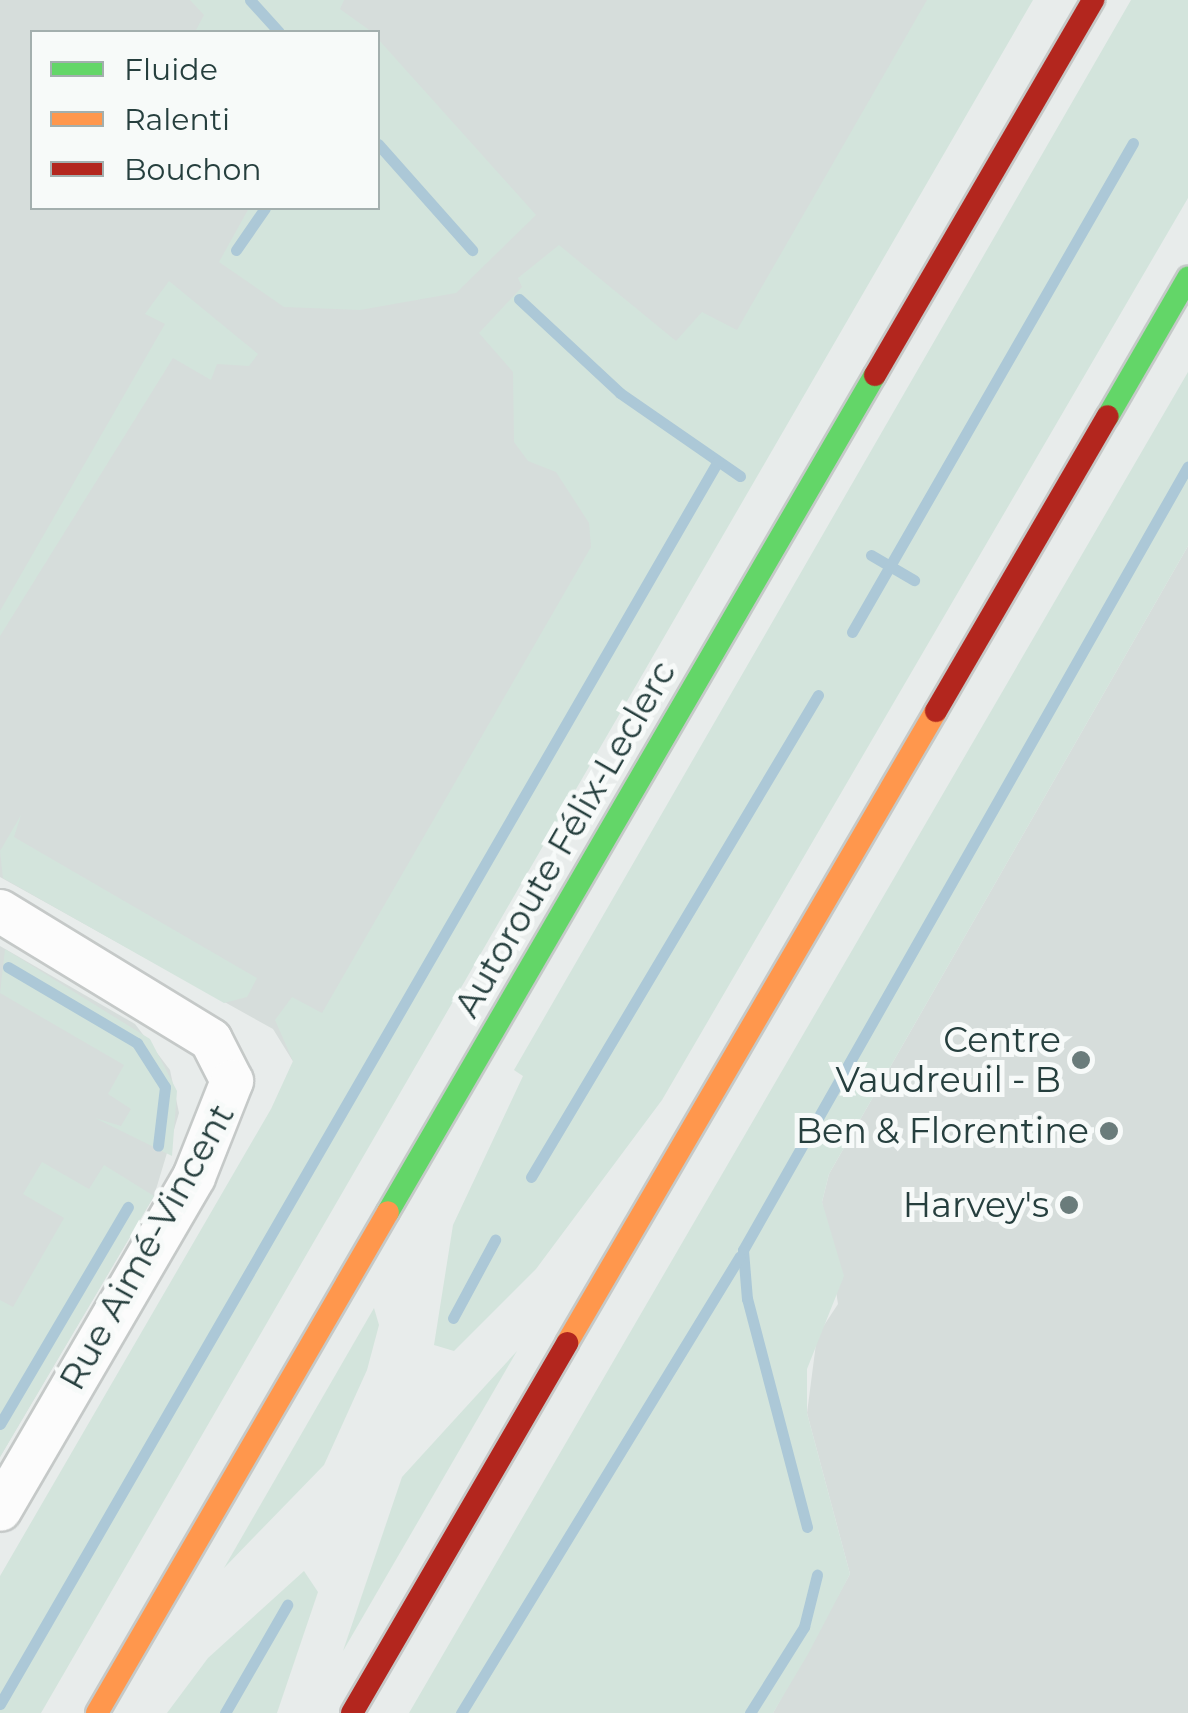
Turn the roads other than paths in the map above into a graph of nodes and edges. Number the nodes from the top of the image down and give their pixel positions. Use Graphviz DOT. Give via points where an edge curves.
graph roads {
  1 [pos="1093,0"];
  2 [pos="1188,278"];
  3 [pos="0,912"];
  4 [pos="0,1510"];
  5 [pos="97,1713"];
  6 [pos="352,1713"];
  1 -- 5 [label="highway, Autoroute Félix-Leclerc"];
  2 -- 6 [label="highway"];
  3 -- 4 [label="street, Rue Aimé-Vincent" via="195,1028 220,1050 232,1081 226,1116 194,1177"];
}
